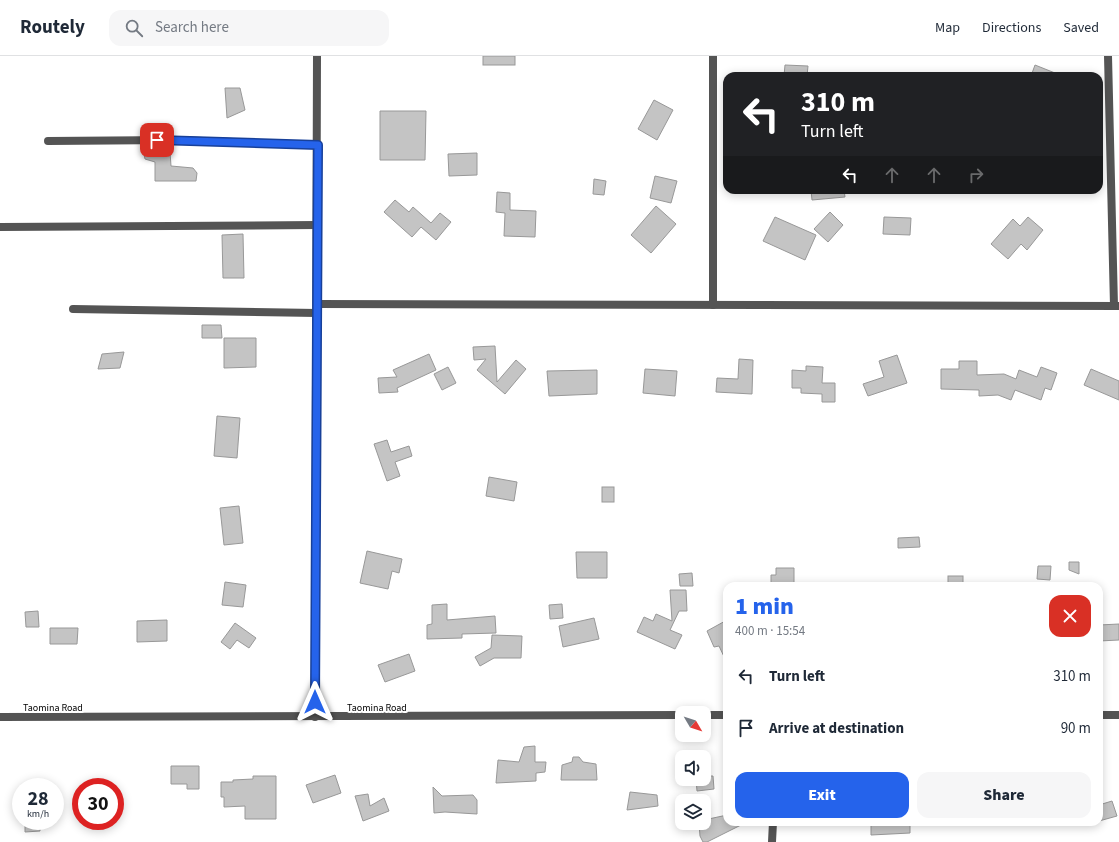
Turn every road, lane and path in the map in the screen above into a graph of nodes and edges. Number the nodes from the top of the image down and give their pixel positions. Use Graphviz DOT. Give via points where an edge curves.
graph roads {
  1 [pos="317,56"];
  2 [pos="713,56"];
  3 [pos="1108,56"];
  4 [pos="48,141"];
  5 [pos="318,145"];
  6 [pos="317,225"];
  7 [pos="0,227"];
  8 [pos="317,304"];
  9 [pos="713,305"];
  10 [pos="1116,306"];
  11 [pos="73,309"];
  12 [pos="317,313"];
  13 [pos="675,715"];
  14 [pos="711,715"];
  15 [pos="723,715"];
  16 [pos="1103,715"];
  17 [pos="1119,715"];
  18 [pos="0,717"];
  19 [pos="315,718"];
  20 [pos="773,826"];
  21 [pos="772,842"];
  1 -- 5 [label="street"];
  2 -- 9 [label="street"];
  3 -- 10 [label="street"];
  4 -- 5 [label="street" via="173,140"];
  5 -- 6 [label="street"];
  6 -- 7 [label="street"];
  6 -- 8 [label="street"];
  8 -- 9 [label="street"];
  8 -- 12 [label="street"];
  9 -- 10 [label="street"];
  11 -- 12 [label="street"];
  12 -- 19 [label="street"];
  13 -- 19 [label="street, Taomina Road"];
  14 -- 15 [label="street"];
  16 -- 17 [label="street"];
  18 -- 19 [label="street, Taomina Road"];
  20 -- 21 [label="street"];
}
